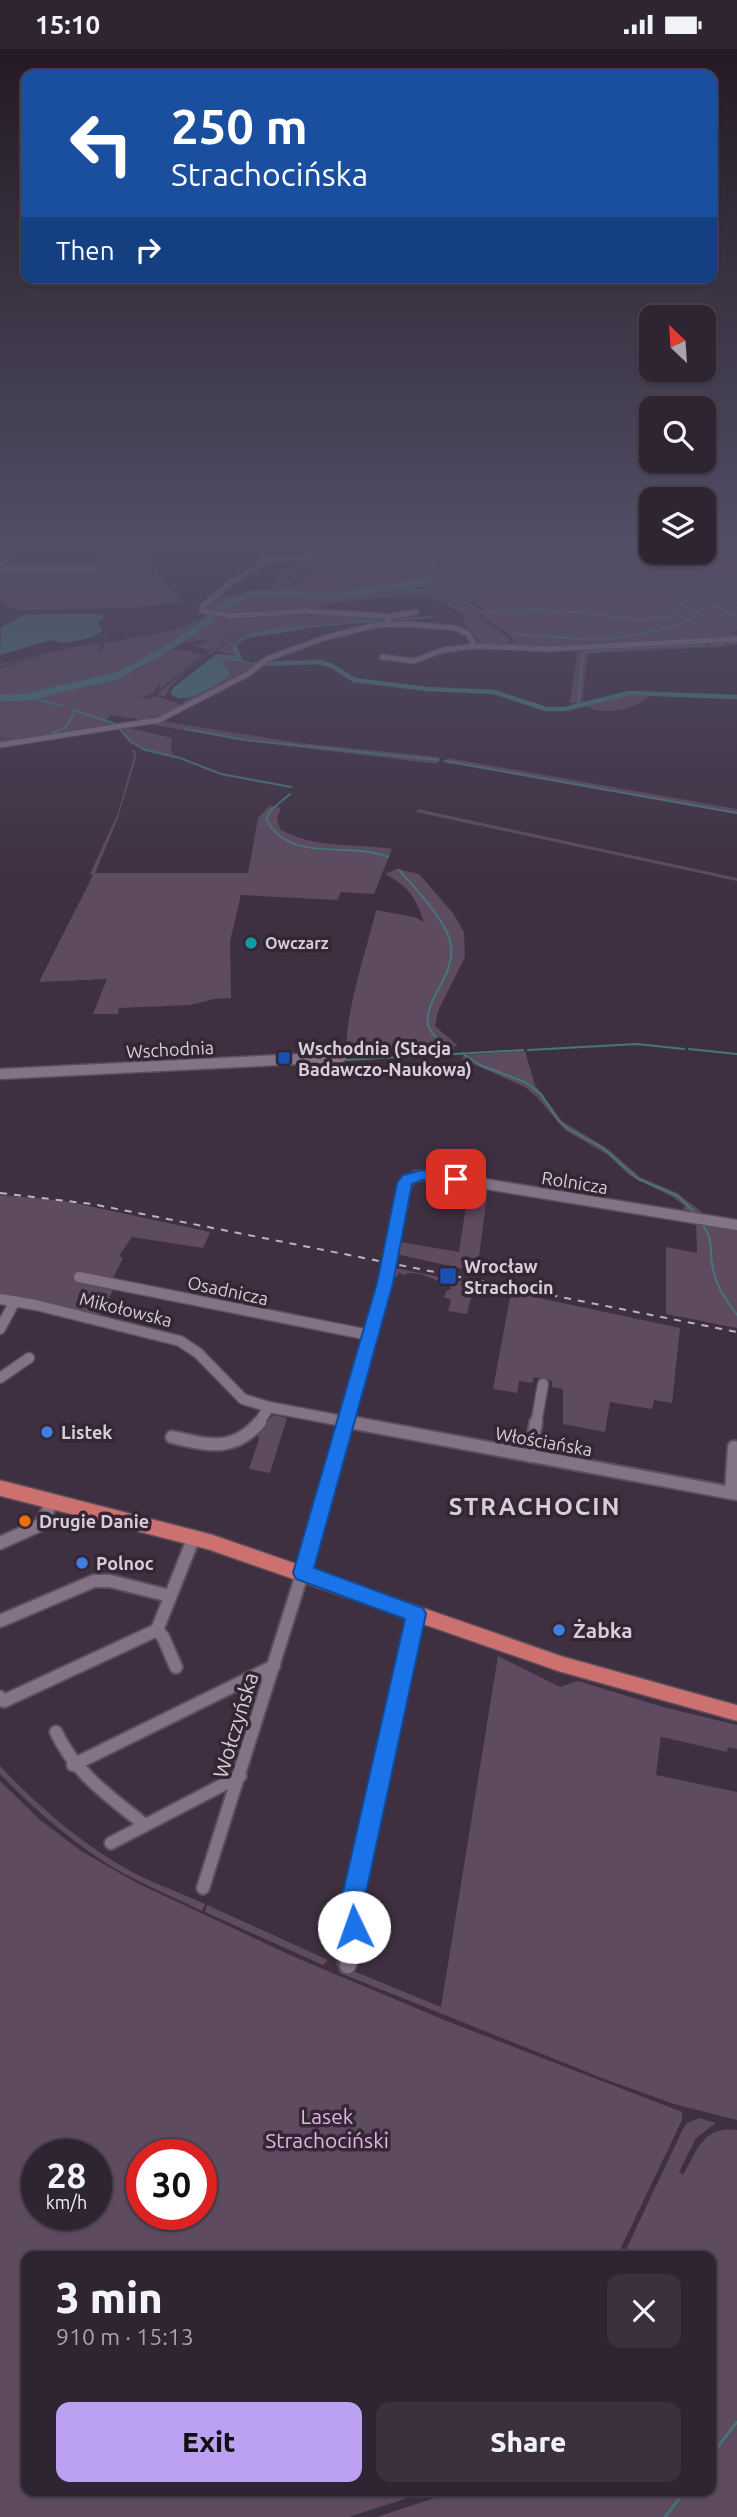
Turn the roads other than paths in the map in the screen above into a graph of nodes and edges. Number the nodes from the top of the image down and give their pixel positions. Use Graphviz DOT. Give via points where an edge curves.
graph roads {
  1 [pos="275,658"];
  2 [pos="391,658"];
  3 [pos="421,658"];
  4 [pos="0,745"];
  5 [pos="341,1057"];
  6 [pos="0,1074"];
  7 [pos="408,1179"];
  8 [pos="737,1225"];
  9 [pos="79,1277"];
  10 [pos="0,1299"];
  11 [pos="15,1301"];
  12 [pos="0,1329"];
  13 [pos="369,1335"];
  14 [pos="29,1358"];
  15 [pos="0,1378"];
  16 [pos="543,1384"];
  17 [pos="268,1407"];
  18 [pos="345,1423"];
  19 [pos="172,1437"];
  20 [pos="734,1447"];
  21 [pos="530,1456"];
  22 [pos="0,1488"];
  23 [pos="734,1494"];
  24 [pos="53,1501"];
  25 [pos="194,1537"];
  26 [pos="0,1543"];
  27 [pos="303,1573"];
  28 [pos="170,1596"];
  29 [pos="416,1614"];
  30 [pos="0,1621"];
  31 [pos="157,1630"];
  32 [pos="274,1666"];
  33 [pos="176,1667"];
  34 [pos="2,1699"];
  35 [pos="737,1713"];
  36 [pos="56,1732"];
  37 [pos="74,1765"];
  38 [pos="240,1776"];
  39 [pos="145,1825"];
  40 [pos="111,1843"];
  41 [pos="203,1888"];
  42 [pos="348,1965"];
  1 -- 4 [label="street" via="166,717"];
  2 -- 3 [label="street"];
  5 -- 6 [label="street, Wschodnia"];
  7 -- 8 [label="street, Rolnicza" via="429,1175"];
  7 -- 13 [label="street, Wołczyńska"];
  9 -- 13 [label="street, Osadnicza"];
  10 -- 11 [label="street, Mikołowska"];
  11 -- 12 [label="street"];
  11 -- 17 [label="street, Mikołowska" via="180,1341 243,1399"];
  13 -- 18 [label="street, Wołczyńska"];
  14 -- 15 [label="street"];
  16 -- 21 [label="street"];
  17 -- 18 [label="street, Mikołowska"];
  17 -- 19 [label="street" via="250,1434 232,1445 211,1446"];
  18 -- 21 [label="street, Włościańska"];
  18 -- 27 [label="street, Wołczyńska"];
  20 -- 23 [label="street"];
  21 -- 23 [label="street, Włościańska"];
  22 -- 24 [label="main road"];
  24 -- 25 [label="main road"];
  24 -- 26 [label="street" via="40,1525"];
  25 -- 27 [label="main road"];
  25 -- 28 [label="street"];
  27 -- 29 [label="main road"];
  27 -- 32 [label="street, Wołczyńska"];
  28 -- 30 [label="street" via="94,1581"];
  28 -- 31 [label="street"];
  29 -- 35 [label="main road" via="561,1664"];
  29 -- 42 [label="street" via="349,1904 355,1921"];
  31 -- 33 [label="street"];
  31 -- 34 [label="street"];
  32 -- 37 [label="street"];
  32 -- 38 [label="street, Wołczyńska"];
  36 -- 37 [label="street"];
  37 -- 39 [label="street"];
  38 -- 39 [label="street"];
  38 -- 41 [label="street, Wołczyńska"];
  39 -- 40 [label="street"];
}
